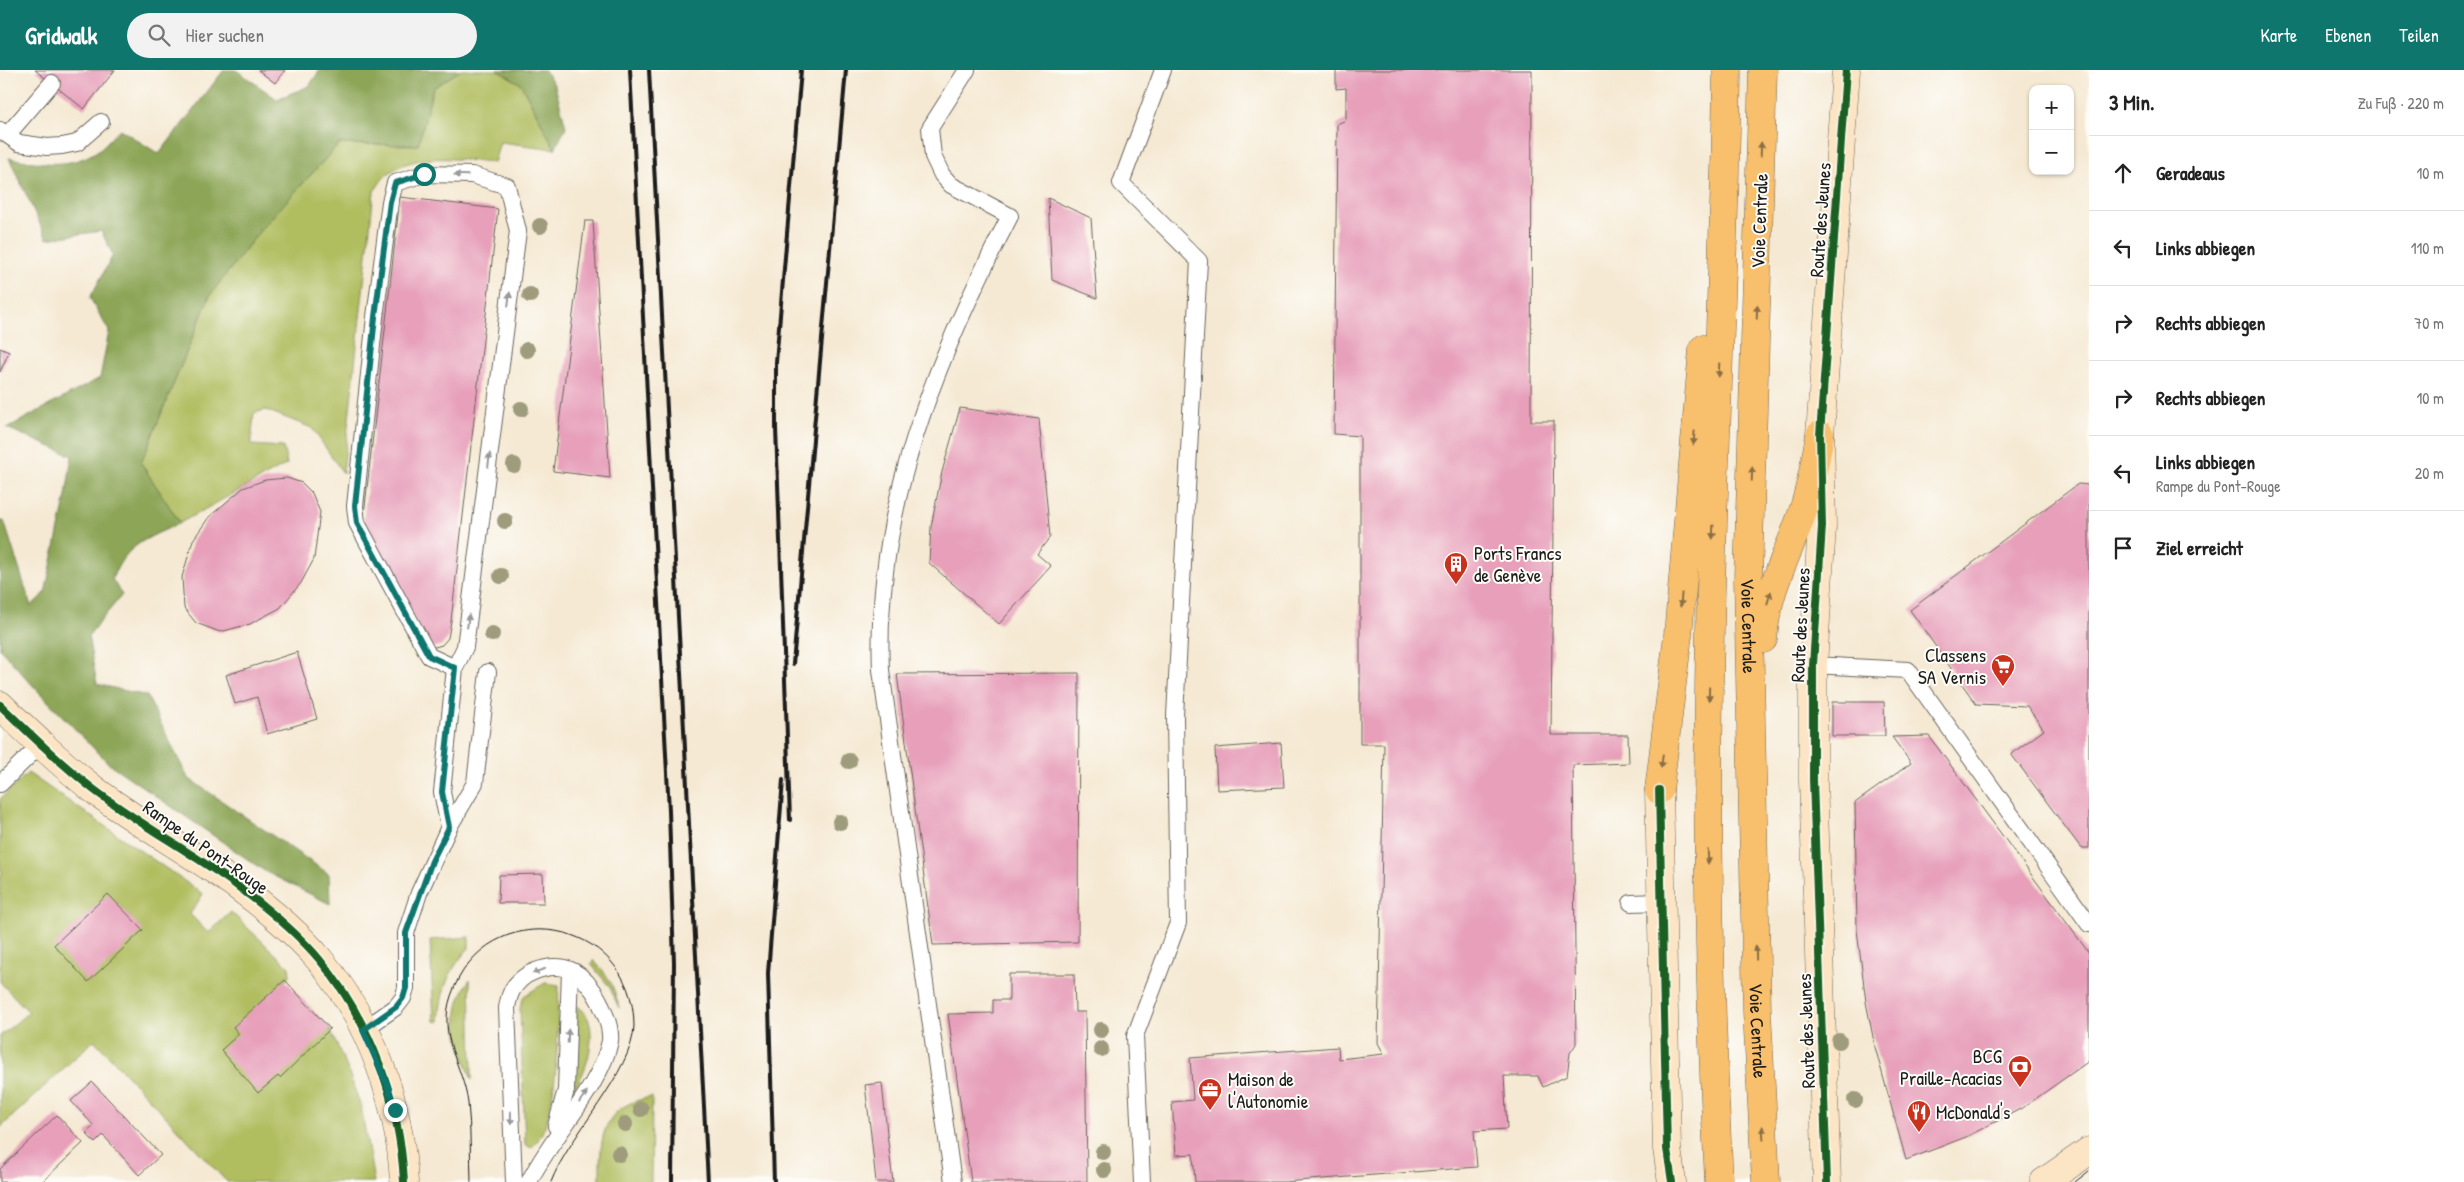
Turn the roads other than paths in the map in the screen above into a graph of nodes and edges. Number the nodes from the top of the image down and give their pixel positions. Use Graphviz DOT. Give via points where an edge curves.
graph roads {
  1 [pos="967,70"];
  2 [pos="1163,70"];
  3 [pos="1763,70"];
  4 [pos="1846,70"];
  5 [pos="1727,82"];
  6 [pos="52,83"];
  7 [pos="101,122"];
  8 [pos="4,132"];
  9 [pos="1820,435"];
  10 [pos="1813,666"];
  11 [pos="455,668"];
  12 [pos="488,672"];
  13 [pos="0,705"];
  14 [pos="41,744"];
  15 [pos="0,784"];
  16 [pos="1659,790"];
  17 [pos="1752,803"];
  18 [pos="449,827"];
  19 [pos="1660,902"];
  20 [pos="1631,903"];
  21 [pos="2089,924"];
  22 [pos="570,970"];
  23 [pos="363,1030"];
  24 [pos="1667,1149"];
  25 [pos="2089,1151"];
  26 [pos="546,1152"];
  27 [pos="1829,1180"];
  28 [pos="404,1182"];
  29 [pos="514,1182"];
  30 [pos="529,1182"];
  31 [pos="953,1182"];
  32 [pos="1142,1182"];
  33 [pos="1654,1182"];
  34 [pos="1672,1182"];
  35 [pos="1719,1182"];
  36 [pos="1766,1182"];
  37 [pos="2044,1182"];
  1 -- 31 [label="lane" via="930,128 933,156 951,185 1010,216 969,294 922,413 891,530 881,602 880,636 881,670"];
  2 -- 32 [label="lane" via="1121,183 1200,261 1175,716 1178,922 1135,1036"];
  17 -- 3 [label="main road, Voie Centrale, one-way" via="1748,579"];
  4 -- 9 [label="street, Route des Jeunes"];
  5 -- 16 [label="main road, one-way" via="1678,635"];
  5 -- 35 [label="main road, Voie Centrale, one-way" via="1707,799 1710,983"];
  6 -- 8 [label="lane"];
  7 -- 8 [label="lane" via="77,143 62,146 19,143"];
  9 -- 10 [label="street, Route des Jeunes" via="1822,526"];
  17 -- 9 [label="main road, one-way" via="1767,606 1803,512"];
  10 -- 21 [label="lane" via="1908,670"];
  10 -- 27 [label="street, Route des Jeunes" via="1814,790"];
  11 -- 11 [label="lane, one-way" via="465,647 518,231 507,186 472,175 424,174 395,183 390,202 355,506 357,523 429,656"];
  11 -- 18 [label="lane" via="442,792"];
  12 -- 18 [label="lane" via="475,784"];
  13 -- 14 [label="street, Rampe du Pont-Rouge"];
  14 -- 15 [label="lane"];
  14 -- 23 [label="street, Rampe du Pont-Rouge" via="94,789 240,888 298,936 336,982"];
  16 -- 19 [label="street"];
  36 -- 17 [label="main road, Voie Centrale, one-way" via="1757,1011"];
  18 -- 23 [label="lane" via="432,861 406,933 406,988 403,998 396,1007"];
  19 -- 20 [label="lane"];
  19 -- 24 [label="street"];
  26 -- 22 [label="lane, one-way" via="560,1118 566,1090"];
  26 -- 22 [label="lane, one-way" via="606,1058 610,1039 599,998 578,974"];
  22 -- 29 [label="lane, one-way" via="557,967 539,970 522,979 509,997 507,1024"];
  23 -- 28 [label="street, Rampe du Pont-Rouge" via="395,1110"];
  24 -- 33 [label="street"];
  24 -- 34 [label="street"];
  25 -- 37 [label="street"];
  26 -- 30 [label="lane"];
}
